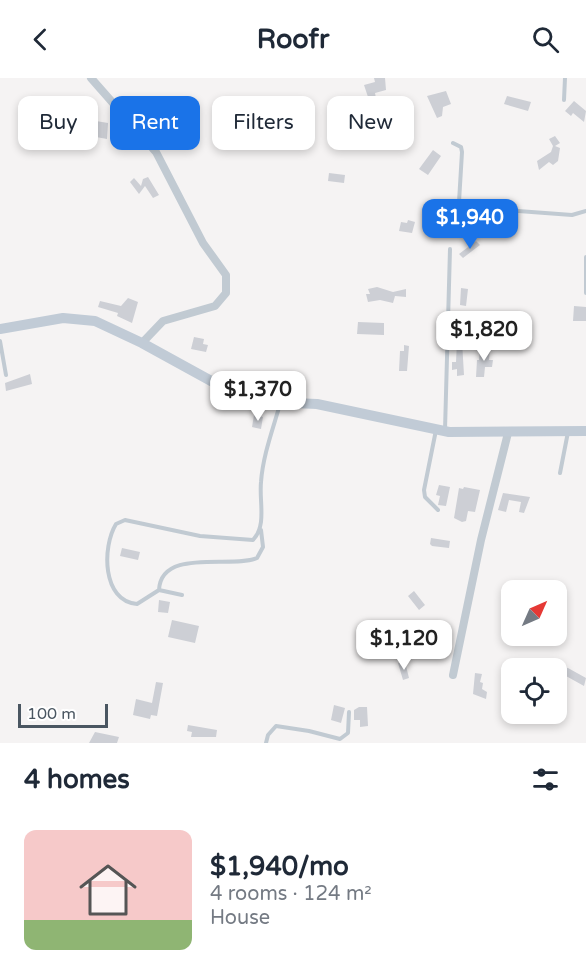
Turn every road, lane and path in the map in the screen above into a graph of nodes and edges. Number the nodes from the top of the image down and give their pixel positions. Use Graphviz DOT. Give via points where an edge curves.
graph roads {
  1 [pos="92,78"];
  2 [pos="565,78"];
  3 [pos="564,100"];
  4 [pos="453,143"];
  5 [pos="586,211"];
  6 [pos="450,249"];
  7 [pos="586,257"];
  8 [pos="586,292"];
  9 [pos="0,329"];
  10 [pos="0,341"];
  11 [pos="142,343"];
  12 [pos="6,375"];
  13 [pos="280,403"];
  14 [pos="441,430"];
  15 [pos="586,431"];
  16 [pos="568,432"];
  17 [pos="508,433"];
  18 [pos="561,473"];
  19 [pos="438,510"];
  20 [pos="261,530"];
  21 [pos="159,590"];
  22 [pos="182,595"];
  23 [pos="453,675"];
  24 [pos="349,712"];
  25 [pos="266,743"];
  1 -- 11 [label="street" via="156,152 203,243 226,275 225,293 215,306 163,321"];
  2 -- 3 [label="lane"];
  4 -- 5 [label="lane" via="462,152 459,202 463,207 572,215"];
  6 -- 14 [label="lane"];
  7 -- 8 [label="lane"];
  9 -- 11 [label="main road" via="84,318"];
  10 -- 12 [label="lane"];
  11 -- 13 [label="main road" via="233,393"];
  13 -- 14 [label="main road" via="316,404"];
  13 -- 20 [label="lane" via="263,462"];
  14 -- 17 [label="main road"];
  14 -- 19 [label="lane" via="424,490 425,497"];
  15 -- 16 [label="main road"];
  16 -- 17 [label="main road"];
  16 -- 18 [label="lane"];
  17 -- 23 [label="street"];
  20 -- 21 [label="lane" via="263,547 257,558 248,563 219,560 184,565 165,574"];
  20 -- 21 [label="lane" via="253,540 243,542 125,520 116,524 107,554 118,596 137,604"];
  21 -- 22 [label="lane"];
  24 -- 25 [label="lane" via="348,733 340,739 276,726"];
}
